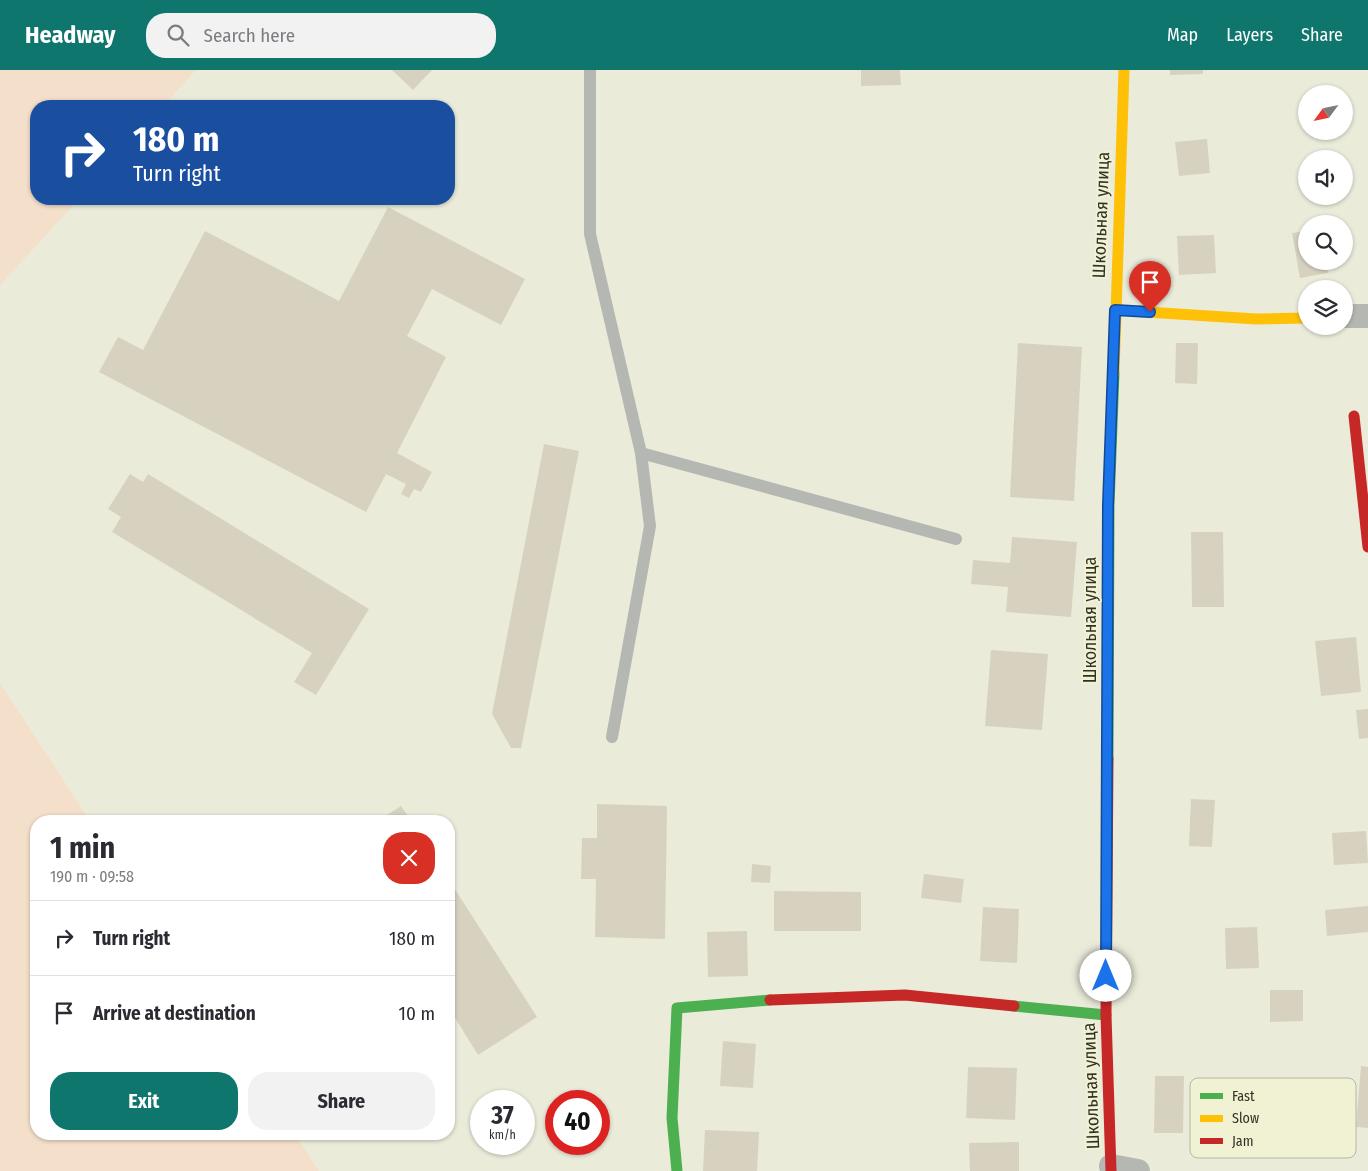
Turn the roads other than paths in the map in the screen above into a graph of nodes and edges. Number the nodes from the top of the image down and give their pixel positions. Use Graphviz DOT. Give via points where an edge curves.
graph roads {
  1 [pos="590,70"];
  2 [pos="1124,70"];
  3 [pos="1115,310"];
  4 [pos="1353,316"];
  5 [pos="1368,316"];
  6 [pos="1298,318"];
  7 [pos="1354,416"];
  8 [pos="641,453"];
  9 [pos="956,539"];
  10 [pos="1368,547"];
  11 [pos="612,736"];
  12 [pos="1106,1015"];
  13 [pos="1111,1169"];
  14 [pos="677,1171"];
  15 [pos="1138,1171"];
  1 -- 8 [label="lane" via="590,234"];
  2 -- 3 [label="street, Школьная улица"];
  3 -- 6 [label="street" via="1256,319"];
  3 -- 12 [label="street, Школьная улица" via="1108,505"];
  4 -- 5 [label="street"];
  7 -- 10 [label="street"];
  8 -- 9 [label="lane"];
  8 -- 11 [label="lane" via="650,526"];
  12 -- 13 [label="street, Школьная улица"];
  12 -- 14 [label="street" via="905,994 743,1000 677,1008 672,1118"];
  13 -- 15 [label="street"];
}
